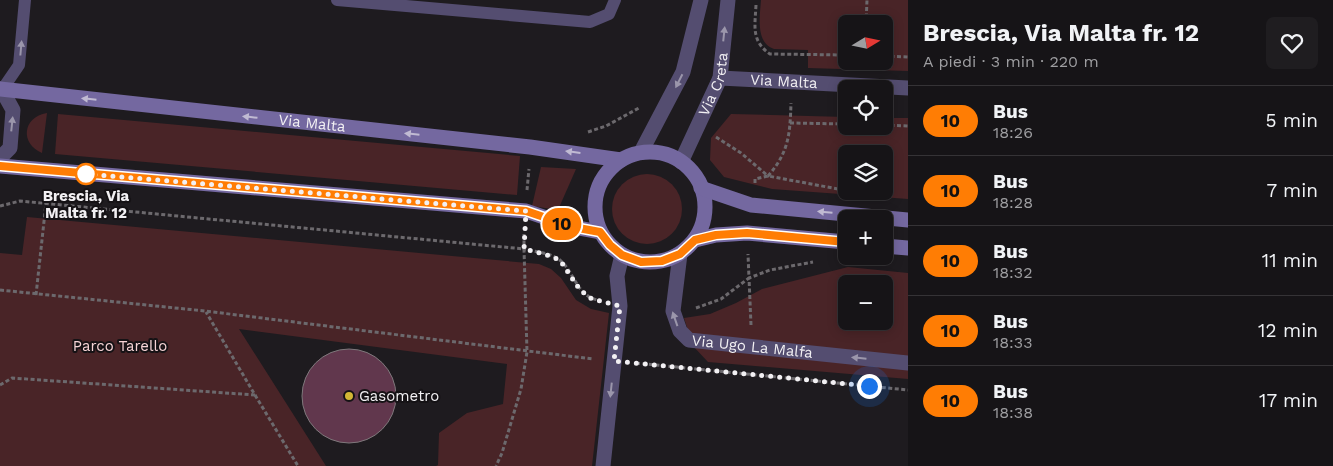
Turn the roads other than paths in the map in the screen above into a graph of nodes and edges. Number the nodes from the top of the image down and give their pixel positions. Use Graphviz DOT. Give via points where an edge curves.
graph roads {
  1 [pos="25,0"];
  2 [pos="337,0"];
  3 [pos="615,0"];
  4 [pos="701,0"];
  5 [pos="728,0"];
  6 [pos="720,78"];
  7 [pos="908,88"];
  8 [pos="0,89"];
  9 [pos="641,152"];
  10 [pos="0,158"];
  11 [pos="621,160"];
  12 [pos="680,162"];
  13 [pos="0,166"];
  14 [pos="701,188"];
  15 [pos="908,220"];
  16 [pos="600,232"];
  17 [pos="695,240"];
  18 [pos="838,241"];
  19 [pos="893,247"];
  20 [pos="908,248"];
  21 [pos="680,254"];
  22 [pos="622,255"];
  23 [pos="908,363"];
  24 [pos="603,466"];
  8 -- 1 [label="lane, one-way" via="19,65"];
  2 -- 3 [label="lane" via="590,22 609,14"];
  4 -- 9 [label="street, Via Creta, one-way" via="683,72"];
  6 -- 5 [label="street, Via Creta, one-way"];
  6 -- 7 [label="street, Via Malta"];
  6 -- 12 [label="street, Via Creta"];
  10 -- 8 [label="street, one-way" via="10,148 13,110"];
  11 -- 8 [label="street, Via Malta, one-way" via="530,147"];
  9 -- 11 [label="street, Via Malta"];
  9 -- 12 [label="street, Via Malta" via="662,153"];
  11 -- 16 [label="street, Via Malta" via="609,170 595,200 595,217"];
  12 -- 14 [label="street, Via Malta" via="697,178"];
  13 -- 16 [label="street" via="526,211 573,227"];
  15 -- 14 [label="street, one-way" via="751,205"];
  14 -- 17 [label="street, Via Malta" via="705,206 703,224"];
  16 -- 22 [label="street, Via Malta"];
  17 -- 18 [label="street" via="747,233"];
  17 -- 21 [label="street, Via Malta"];
  19 -- 20 [label="street"];
  21 -- 22 [label="street, Via Malta" via="648,262"];
  23 -- 21 [label="street, Via Ugo La Malfa, one-way" via="689,340 680,331 673,311"];
  22 -- 24 [label="street, one-way" via="617,276 620,306"];
}
